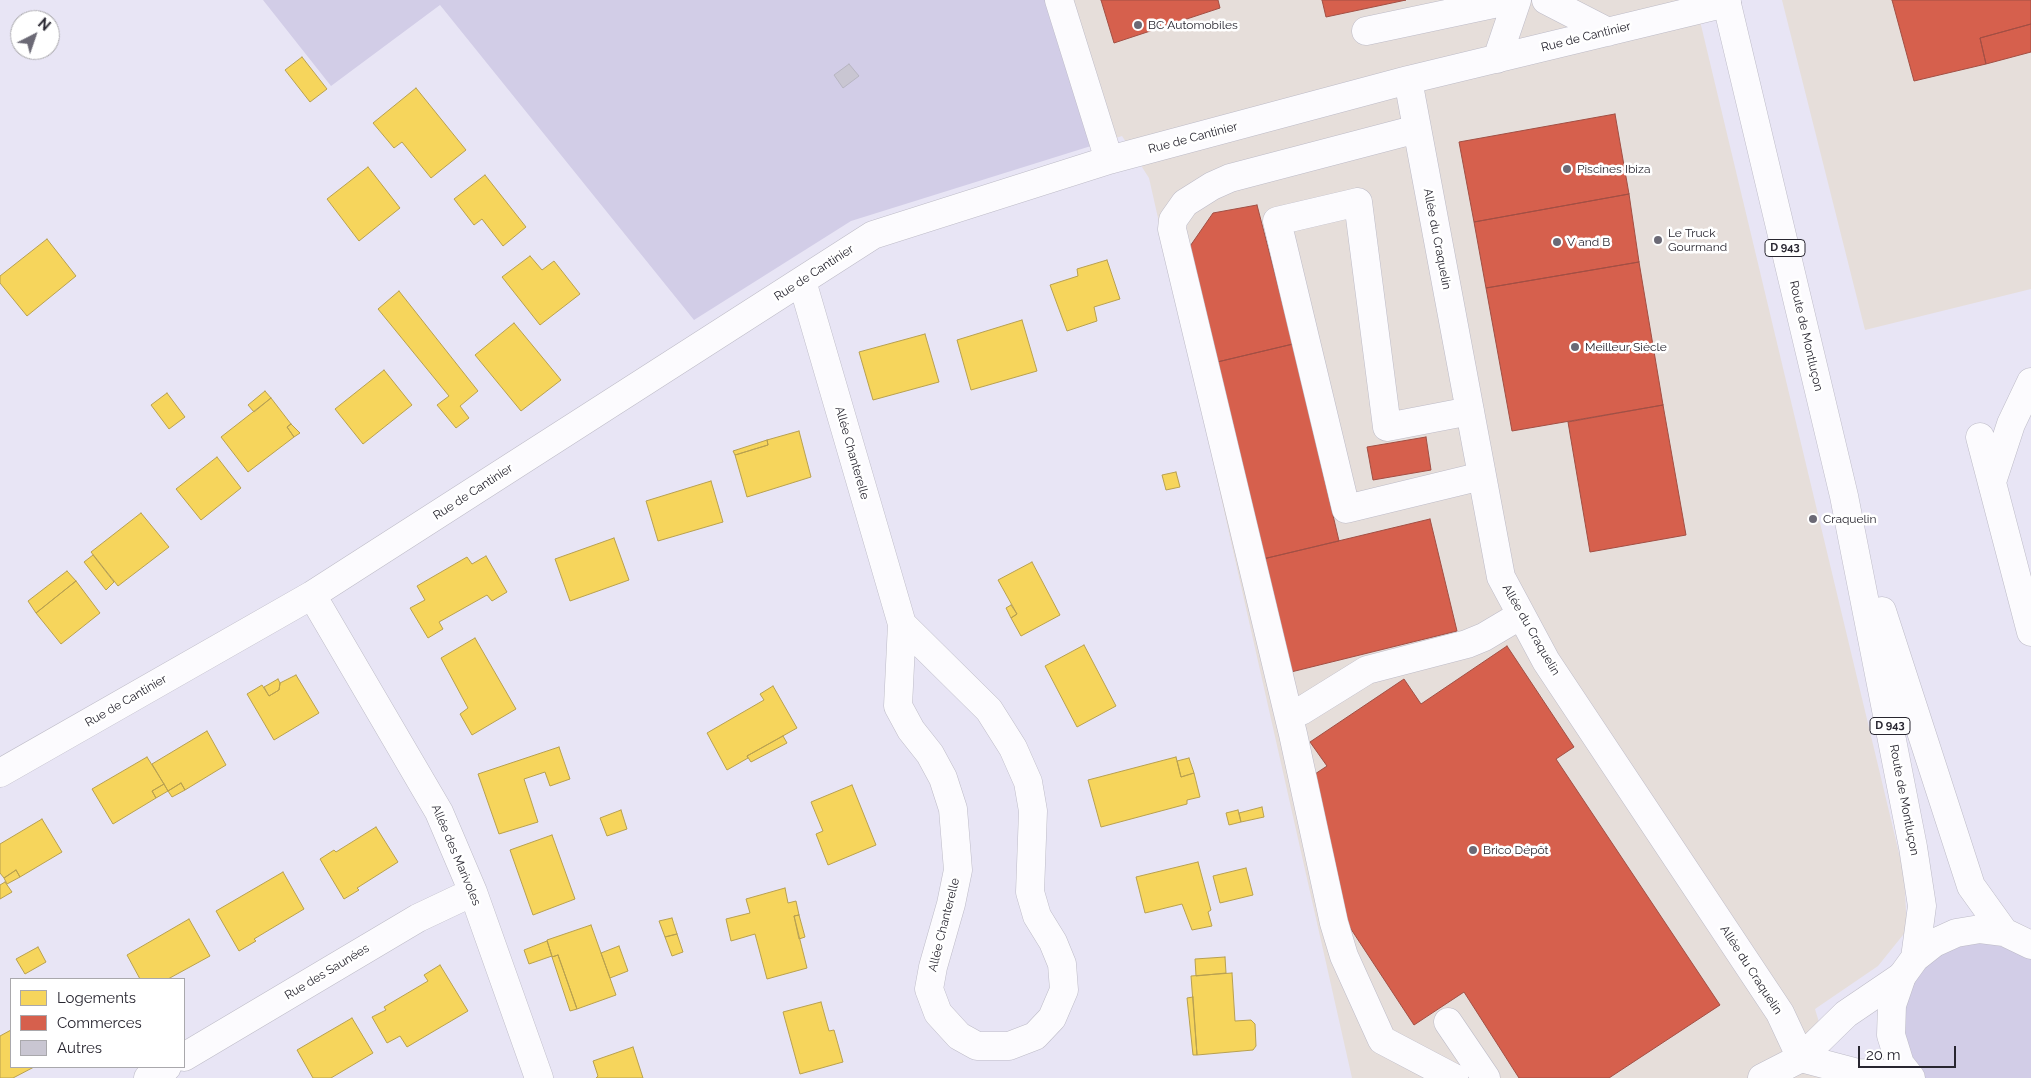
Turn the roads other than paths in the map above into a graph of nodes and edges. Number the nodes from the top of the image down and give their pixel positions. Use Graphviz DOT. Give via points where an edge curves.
graph roads {
  1 [pos="1059,0"];
  2 [pos="1512,0"];
  3 [pos="1517,0"];
  4 [pos="1546,0"];
  5 [pos="1727,2"];
  6 [pos="1366,31"];
  7 [pos="1608,32"];
  8 [pos="1497,59"];
  9 [pos="1408,80"];
  10 [pos="1417,129"];
  11 [pos="1109,160"];
  12 [pos="802,281"];
  13 [pos="2031,382"];
  14 [pos="1470,411"];
  15 [pos="1980,437"];
  16 [pos="1482,476"];
  17 [pos="1992,482"];
  18 [pos="1844,496"];
  19 [pos="312,595"];
  20 [pos="1521,616"];
  21 [pos="902,624"];
  22 [pos="2031,632"];
  23 [pos="1293,716"];
  24 [pos="0,773"];
  25 [pos="473,892"];
  26 [pos="2004,932"];
  27 [pos="2031,945"];
  28 [pos="1909,967"];
  29 [pos="1448,1022"];
  30 [pos="185,1056"];
  31 [pos="1801,1058"];
  32 [pos="165,1068"];
  33 [pos="148,1078"];
  34 [pos="539,1078"];
  35 [pos="1454,1078"];
  36 [pos="1486,1078"];
  37 [pos="1762,1078"];
  38 [pos="1894,1078"];
  39 [pos="1911,1078"];
  1 -- 11 [label="street"];
  2 -- 6 [label="street"];
  3 -- 8 [label="street"];
  4 -- 7 [label="street"];
  5 -- 7 [label="street, Rue de Cantinier"];
  5 -- 18 [label="street, Route de Montluçon / D 943"];
  7 -- 8 [label="street, Rue de Cantinier"];
  8 -- 9 [label="street, Rue de Cantinier"];
  9 -- 10 [label="street, Allée du Craquelin"];
  9 -- 11 [label="street, Rue de Cantinier"];
  10 -- 14 [label="street, Allée du Craquelin"];
  10 -- 23 [label="street" via="1230,178 1185,203 1173,220 1181,272"];
  11 -- 12 [label="street, Rue de Cantinier" via="873,235"];
  12 -- 19 [label="street, Rue de Cantinier"];
  12 -- 21 [label="street, Allée Chanterelle"];
  13 -- 17 [label="street" via="2011,424"];
  14 -- 16 [label="street, Allée du Craquelin"];
  14 -- 16 [label="street" via="1386,428 1358,202 1277,221 1346,509"];
  15 -- 17 [label="street"];
  16 -- 20 [label="street, Allée du Craquelin" via="1501,577"];
  17 -- 22 [label="street"];
  18 -- 26 [label="street, Route de Montluçon / D 943" via="1971,886"];
  18 -- 28 [label="street, Route de Montluçon / D 943" via="1922,906"];
  19 -- 24 [label="street, Rue de Cantinier"];
  19 -- 25 [label="street, Allée des Marivoles" via="439,812"];
  20 -- 23 [label="street" via="1467,644 1368,670"];
  20 -- 31 [label="street, Allée du Craquelin" via="1546,661 1780,1013"];
  21 -- 21 [label="street, Allée Chanterelle" via="898,706 943,778 953,810 957,842 958,870 952,904 929,990 938,1013 959,1036 977,1046 1008,1046 1035,1036 1052,1018 1064,990 1062,964 1037,916 1030,892 1033,812 1028,782 1014,748 988,710"];
  23 -- 35 [label="street" via="1308,812 1344,956 1382,1040"];
  25 -- 30 [label="street, Rue des Saunées" via="418,918"];
  25 -- 34 [label="street, Allée des Marivoles"];
  26 -- 27 [label="street"];
  26 -- 28 [label="street" via="1956,933 1934,943"];
  28 -- 31 [label="street" via="1846,1014"];
  28 -- 39 [label="street, Route de Montluçon" via="1892,1005 1891,1035 1900,1064"];
  29 -- 36 [label="street"];
  31 -- 37 [label="street"];
  31 -- 38 [label="street" via="1858,1073 1886,1074"];
  32 -- 33 [label="street"];
}
